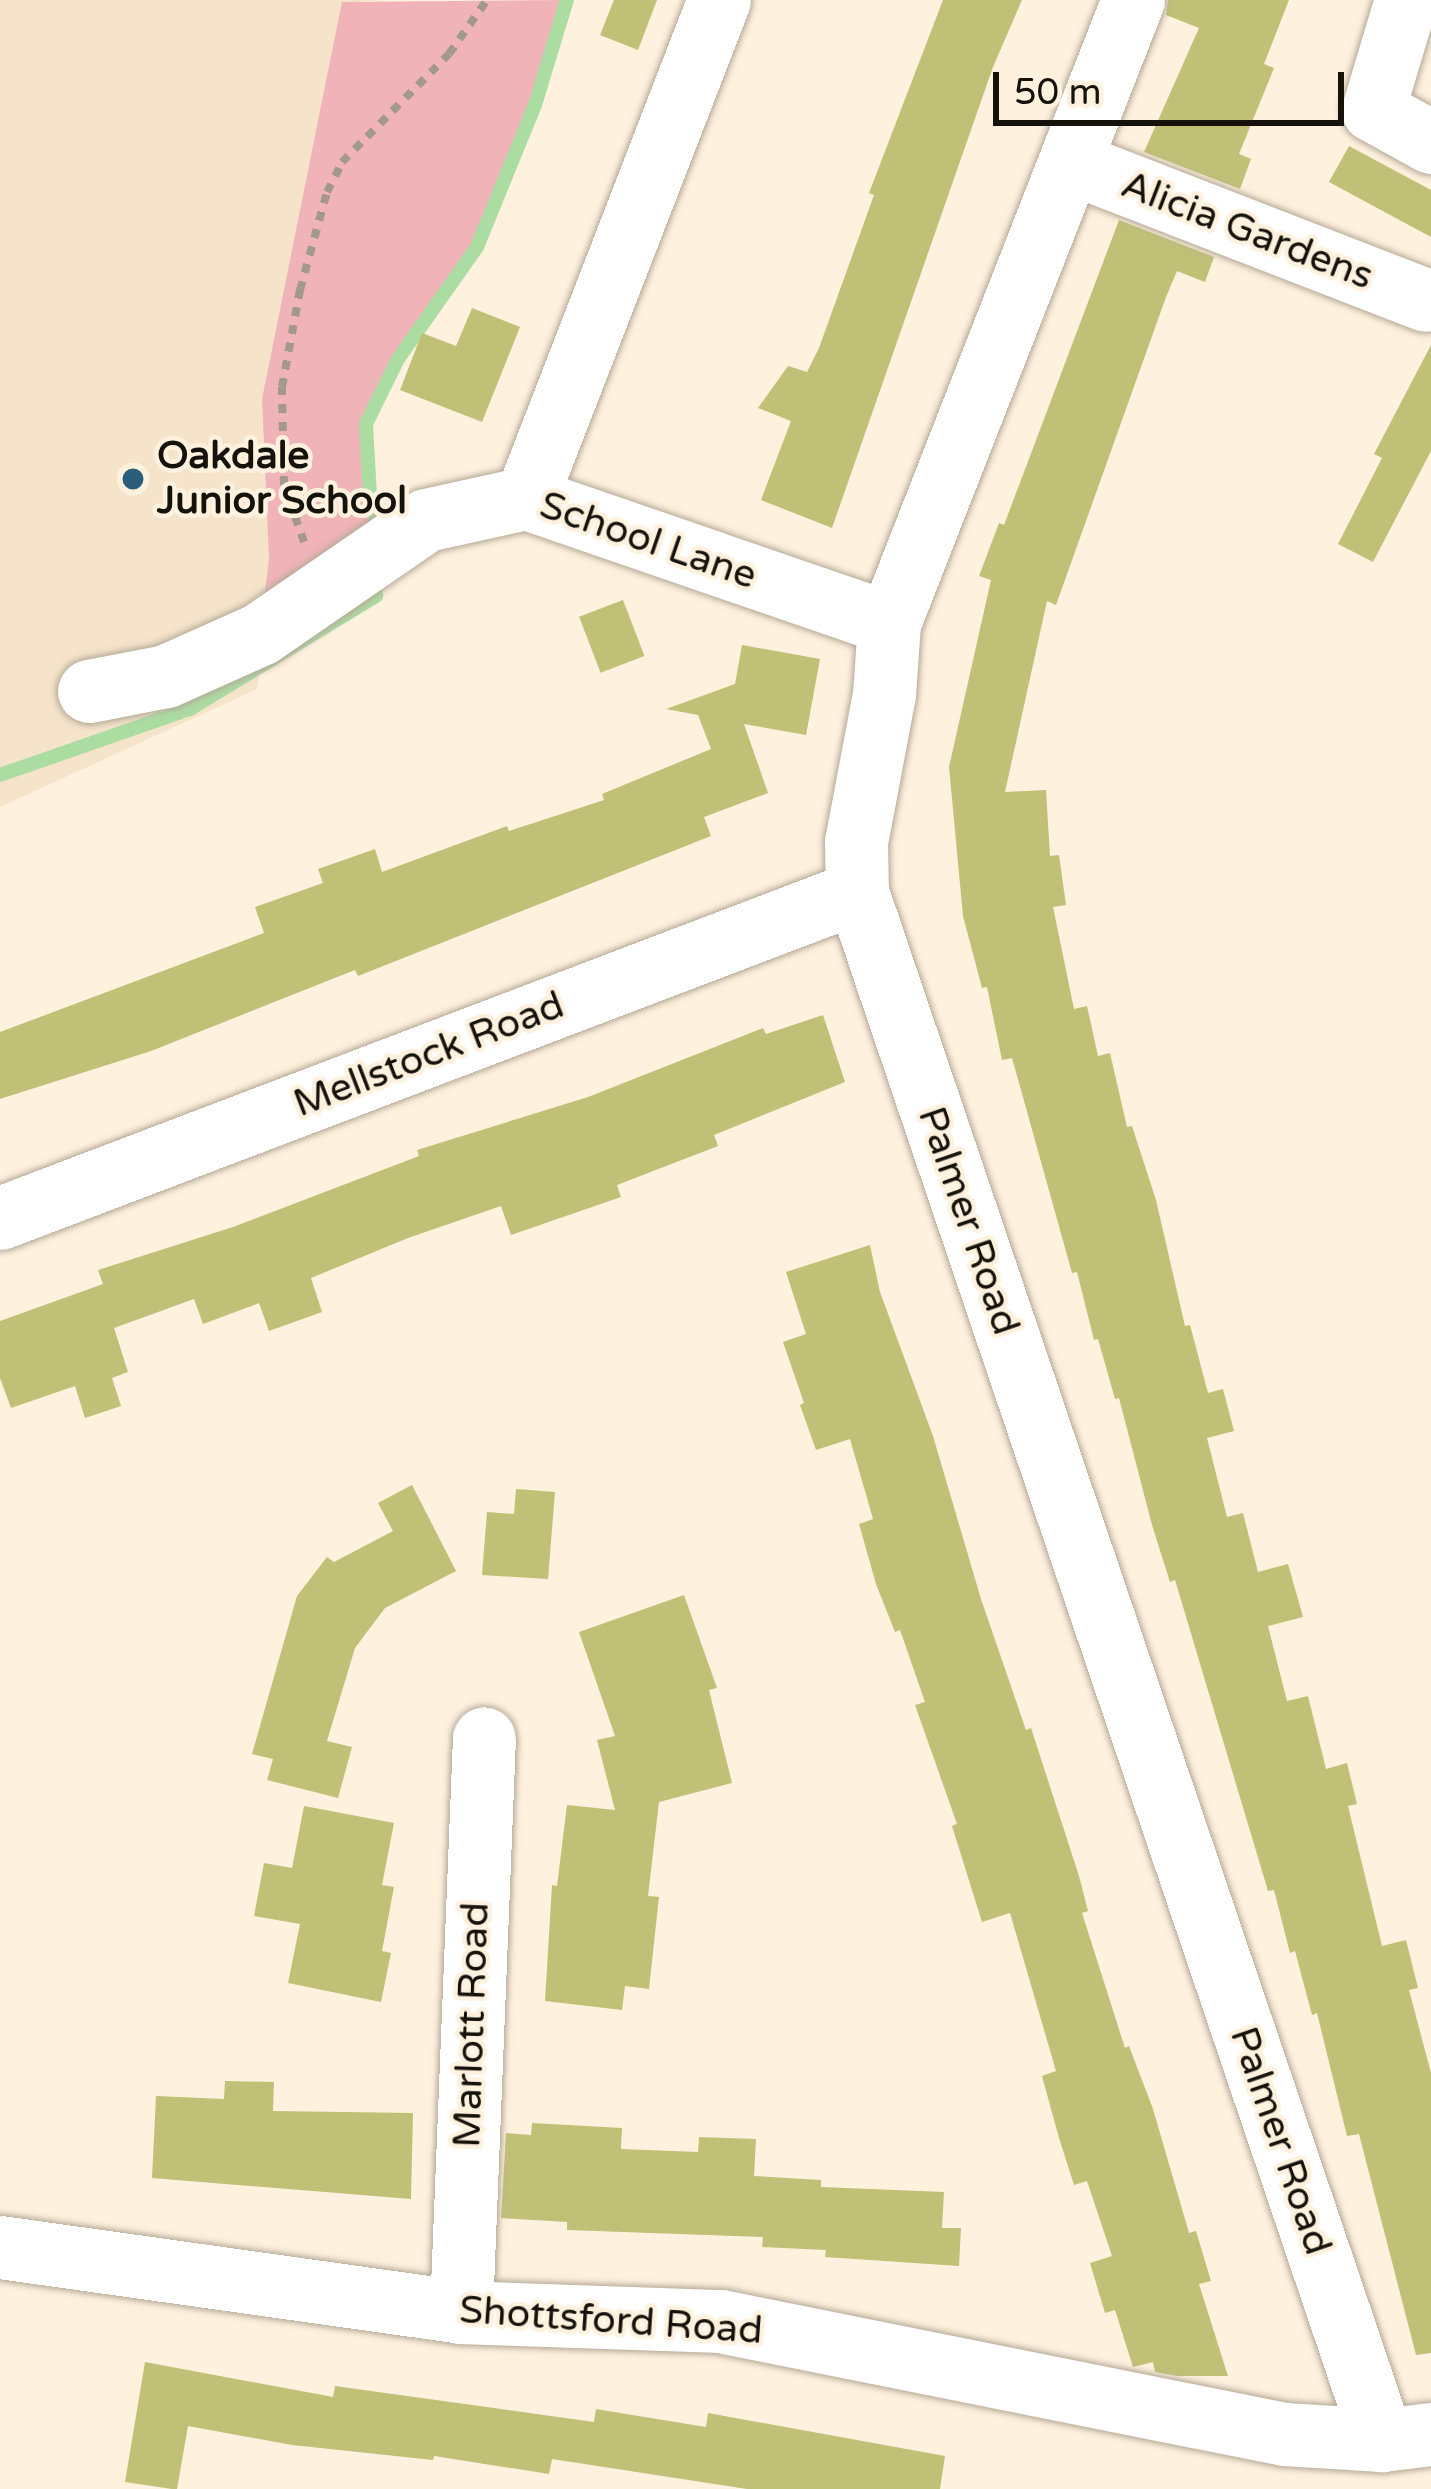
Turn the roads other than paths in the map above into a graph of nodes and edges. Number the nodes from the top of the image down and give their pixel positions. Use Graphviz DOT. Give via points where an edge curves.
graph roads {
  1 [pos="719,0"];
  2 [pos="1133,0"];
  3 [pos="1406,0"];
  4 [pos="1431,142"];
  5 [pos="1070,162"];
  6 [pos="1425,300"];
  7 [pos="526,498"];
  8 [pos="889,623"];
  9 [pos="89,691"];
  10 [pos="857,892"];
  11 [pos="0,1218"];
  12 [pos="484,1738"];
  13 [pos="0,2247"];
  14 [pos="461,2312"];
  15 [pos="1406,2437"];
  1 -- 7 [label="street"];
  2 -- 5 [label="street, Palmer Road"];
  3 -- 4 [label="street" via="1373,110"];
  5 -- 6 [label="street, Alicia Gardens"];
  5 -- 8 [label="street, Palmer Road"];
  7 -- 8 [label="street, School Lane"];
  7 -- 9 [label="street, School Lane" via="426,520 260,634 166,676"];
  8 -- 10 [label="street, Palmer Road" via="856,842"];
  10 -- 11 [label="street, Mellstock Road"];
  10 -- 15 [label="street, Palmer Road"];
  12 -- 14 [label="street, Marlott Road"];
  13 -- 14 [label="street, Shottsford Road"];
  14 -- 15 [label="street, Shottsford Road" via="720,2321 1284,2434"];
}
